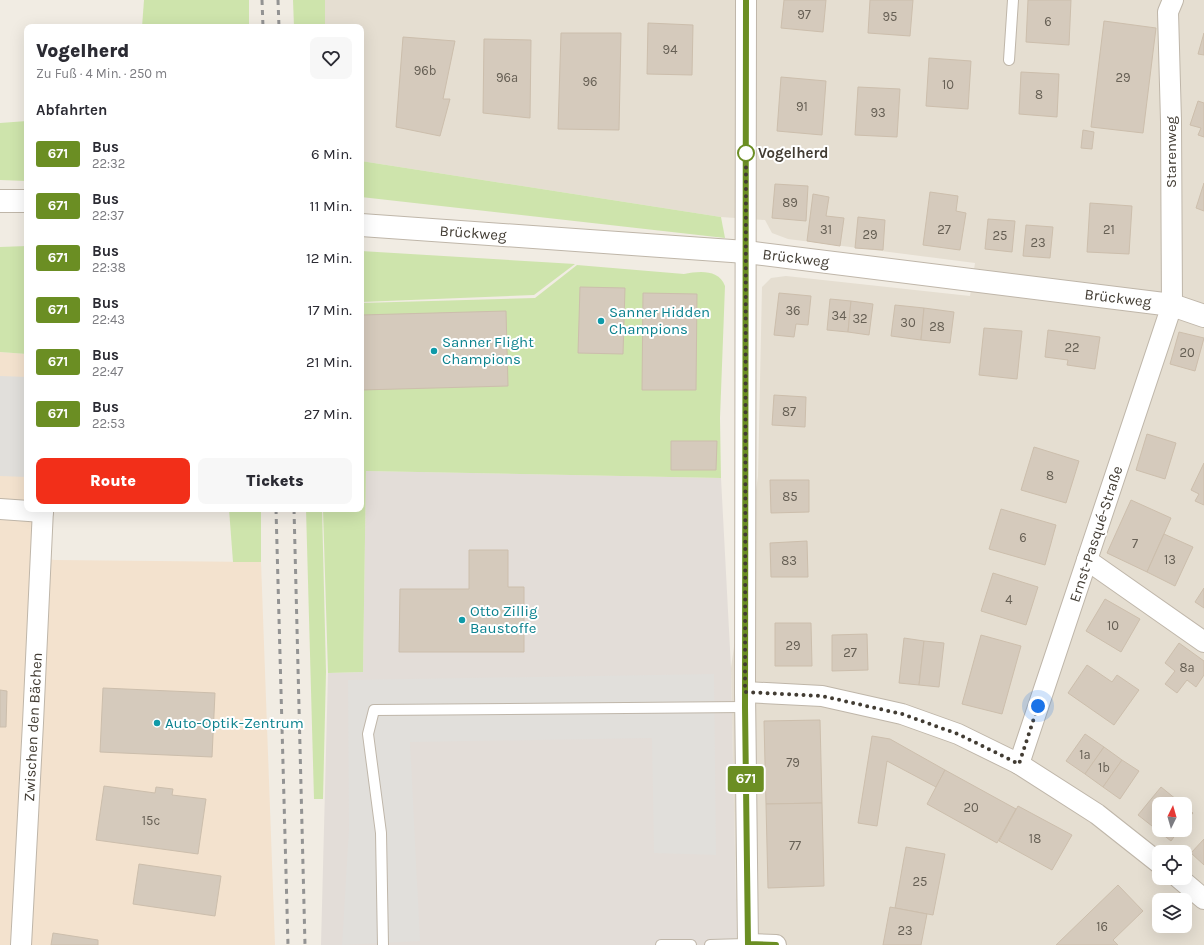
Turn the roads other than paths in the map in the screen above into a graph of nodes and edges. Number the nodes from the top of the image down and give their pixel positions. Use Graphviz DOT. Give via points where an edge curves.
graph roads {
  1 [pos="746,0"];
  2 [pos="1013,0"];
  3 [pos="1173,0"];
  4 [pos="1009,60"];
  5 [pos="0,201"];
  6 [pos="24,201"];
  7 [pos="364,225"];
  8 [pos="746,252"];
  9 [pos="1172,305"];
  10 [pos="1204,316"];
  11 [pos="0,509"];
  12 [pos="24,510"];
  13 [pos="43,512"];
  14 [pos="1087,560"];
  15 [pos="1204,642"];
  16 [pos="745,699"];
  17 [pos="1019,764"];
  18 [pos="1152,857"];
  19 [pos="1187,885"];
  20 [pos="1204,899"];
  21 [pos="21,945"];
  22 [pos="383,945"];
  23 [pos="660,945"];
  24 [pos="691,945"];
  25 [pos="710,945"];
  26 [pos="748,945"];
  27 [pos="776,945"];
  1 -- 8 [label="street"];
  2 -- 4 [label="lane"];
  3 -- 9 [label="street, Starenweg" via="1168,12"];
  5 -- 6 [label="street"];
  7 -- 8 [label="street, Brückweg"];
  8 -- 9 [label="street, Brückweg"];
  8 -- 16 [label="street"];
  9 -- 10 [label="street, Brückweg"];
  9 -- 14 [label="street, Ernst-Pasqué-Straße"];
  11 -- 12 [label="street"];
  13 -- 21 [label="street, Zwischen den Bächen"];
  14 -- 15 [label="street"];
  14 -- 17 [label="street, Ernst-Pasqué-Straße"];
  16 -- 17 [label="street" via="822,696 902,714 958,734"];
  16 -- 22 [label="lane" via="374,710 368,734 381,833"];
  16 -- 26 [label="street"];
  17 -- 18 [label="street" via="1097,814"];
  19 -- 20 [label="street"];
  23 -- 24 [label="lane"];
  25 -- 26 [label="lane"];
  26 -- 27 [label="street"];
}
